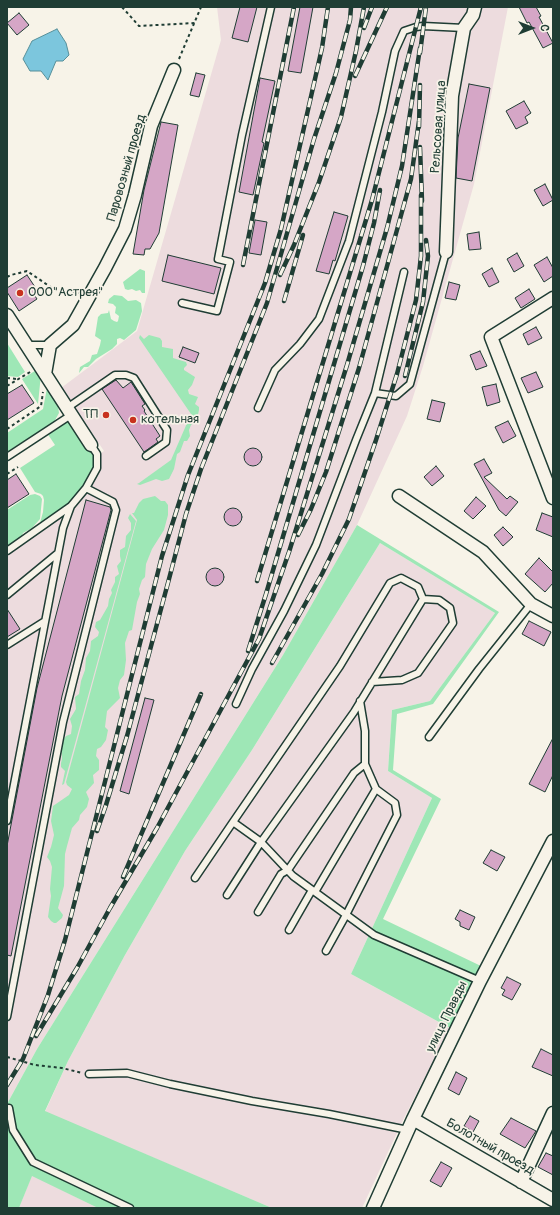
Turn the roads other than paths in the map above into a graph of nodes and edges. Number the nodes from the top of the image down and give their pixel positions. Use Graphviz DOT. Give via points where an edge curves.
graph roads {
  1 [pos="271,7"];
  2 [pos="475,7"];
  3 [pos="464,28"];
  4 [pos="174,70"];
  5 [pos="446,252"];
  6 [pos="404,272"];
  7 [pos="553,298"];
  8 [pos="182,303"];
  9 [pos="8,318"];
  10 [pos="26,345"];
  11 [pos="50,345"];
  12 [pos="42,369"];
  13 [pos="375,393"];
  14 [pos="258,408"];
  15 [pos="69,411"];
  16 [pos="91,445"];
  17 [pos="146,456"];
  18 [pos="7,457"];
  19 [pos="550,481"];
  20 [pos="86,488"];
  21 [pos="399,496"];
  22 [pos="553,498"];
  23 [pos="71,506"];
  24 [pos="7,551"];
  25 [pos="58,553"];
  26 [pos="7,595"];
  27 [pos="423,599"];
  28 [pos="532,604"];
  29 [pos="553,616"];
  30 [pos="45,621"];
  31 [pos="7,645"];
  32 [pos="372,682"];
  33 [pos="360,702"];
  34 [pos="236,704"];
  35 [pos="429,738"];
  36 [pos="365,764"];
  37 [pos="376,788"];
  38 [pos="7,821"];
  39 [pos="233,822"];
  40 [pos="553,841"];
  41 [pos="261,842"];
  42 [pos="288,870"];
  43 [pos="195,878"];
  44 [pos="314,891"];
  45 [pos="227,895"];
  46 [pos="258,912"];
  47 [pos="346,915"];
  48 [pos="289,930"];
  49 [pos="326,950"];
  50 [pos="480,981"];
  51 [pos="7,1017"];
  52 [pos="88,1074"];
  53 [pos="9,1108"];
  54 [pos="553,1113"];
  55 [pos="411,1124"];
  56 [pos="521,1182"];
  57 [pos="553,1200"];
  58 [pos="130,1208"];
  59 [pos="373,1208"];
  1 -- 8 [label="lane" via="218,259 230,262 217,311"];
  2 -- 3 [label="street, Рельсовая улица"];
  3 -- 5 [label="street, Рельсовая улица" via="452,96"];
  3 -- 14 [label="lane" via="423,26 404,31 395,51 349,241 322,313 300,344 276,370"];
  4 -- 11 [label="street, Паровозный проезд" via="151,126 125,229 73,325"];
  5 -- 13 [label="lane" via="410,384 396,396"];
  6 -- 13 [label="lane"];
  7 -- 19 [label="street" via="491,337"];
  9 -- 10 [label="street"];
  10 -- 11 [label="lane"];
  10 -- 12 [label="street"];
  11 -- 12 [label="street"];
  12 -- 15 [label="street"];
  13 -- 34 [label="lane" via="316,545"];
  15 -- 16 [label="street"];
  15 -- 17 [label="lane" via="115,375 134,378 167,430 166,442"];
  15 -- 18 [label="lane"];
  16 -- 20 [label="lane" via="98,454 97,468"];
  19 -- 22 [label="street"];
  20 -- 23 [label="lane"];
  20 -- 51 [label="lane" via="113,502 116,510 63,722"];
  21 -- 28 [label="street" via="483,552"];
  23 -- 24 [label="lane"];
  23 -- 25 [label="lane"];
  25 -- 26 [label="lane"];
  25 -- 30 [label="lane"];
  27 -- 32 [label="lane"];
  27 -- 32 [label="lane" via="439,600 450,608 453,623 418,674 402,680"];
  27 -- 39 [label="lane" via="418,587 401,578 390,583 340,666"];
  28 -- 29 [label="street"];
  28 -- 35 [label="lane" via="479,669"];
  30 -- 31 [label="lane"];
  30 -- 38 [label="lane"];
  32 -- 33 [label="lane"];
  33 -- 36 [label="lane" via="365,731"];
  33 -- 41 [label="lane"];
  36 -- 37 [label="lane"];
  36 -- 42 [label="lane" via="354,773"];
  37 -- 44 [label="lane"];
  37 -- 47 [label="lane" via="395,803 397,815"];
  39 -- 41 [label="lane"];
  39 -- 43 [label="lane"];
  40 -- 50 [label="street, улица Правды"];
  41 -- 42 [label="lane"];
  41 -- 45 [label="lane"];
  42 -- 44 [label="lane"];
  42 -- 46 [label="lane" via="281,874"];
  44 -- 47 [label="lane"];
  44 -- 48 [label="lane"];
  47 -- 49 [label="lane"];
  47 -- 50 [label="lane" via="374,935"];
  50 -- 55 [label="street, улица Правды"];
  52 -- 55 [label="lane" via="127,1073 252,1101"];
  53 -- 58 [label="lane" via="13,1130 33,1162"];
  54 -- 56 [label="street"];
  55 -- 56 [label="street, Болотный проезд"];
  55 -- 59 [label="street, улица Правды"];
  56 -- 57 [label="street, Болотный проезд"];
}
